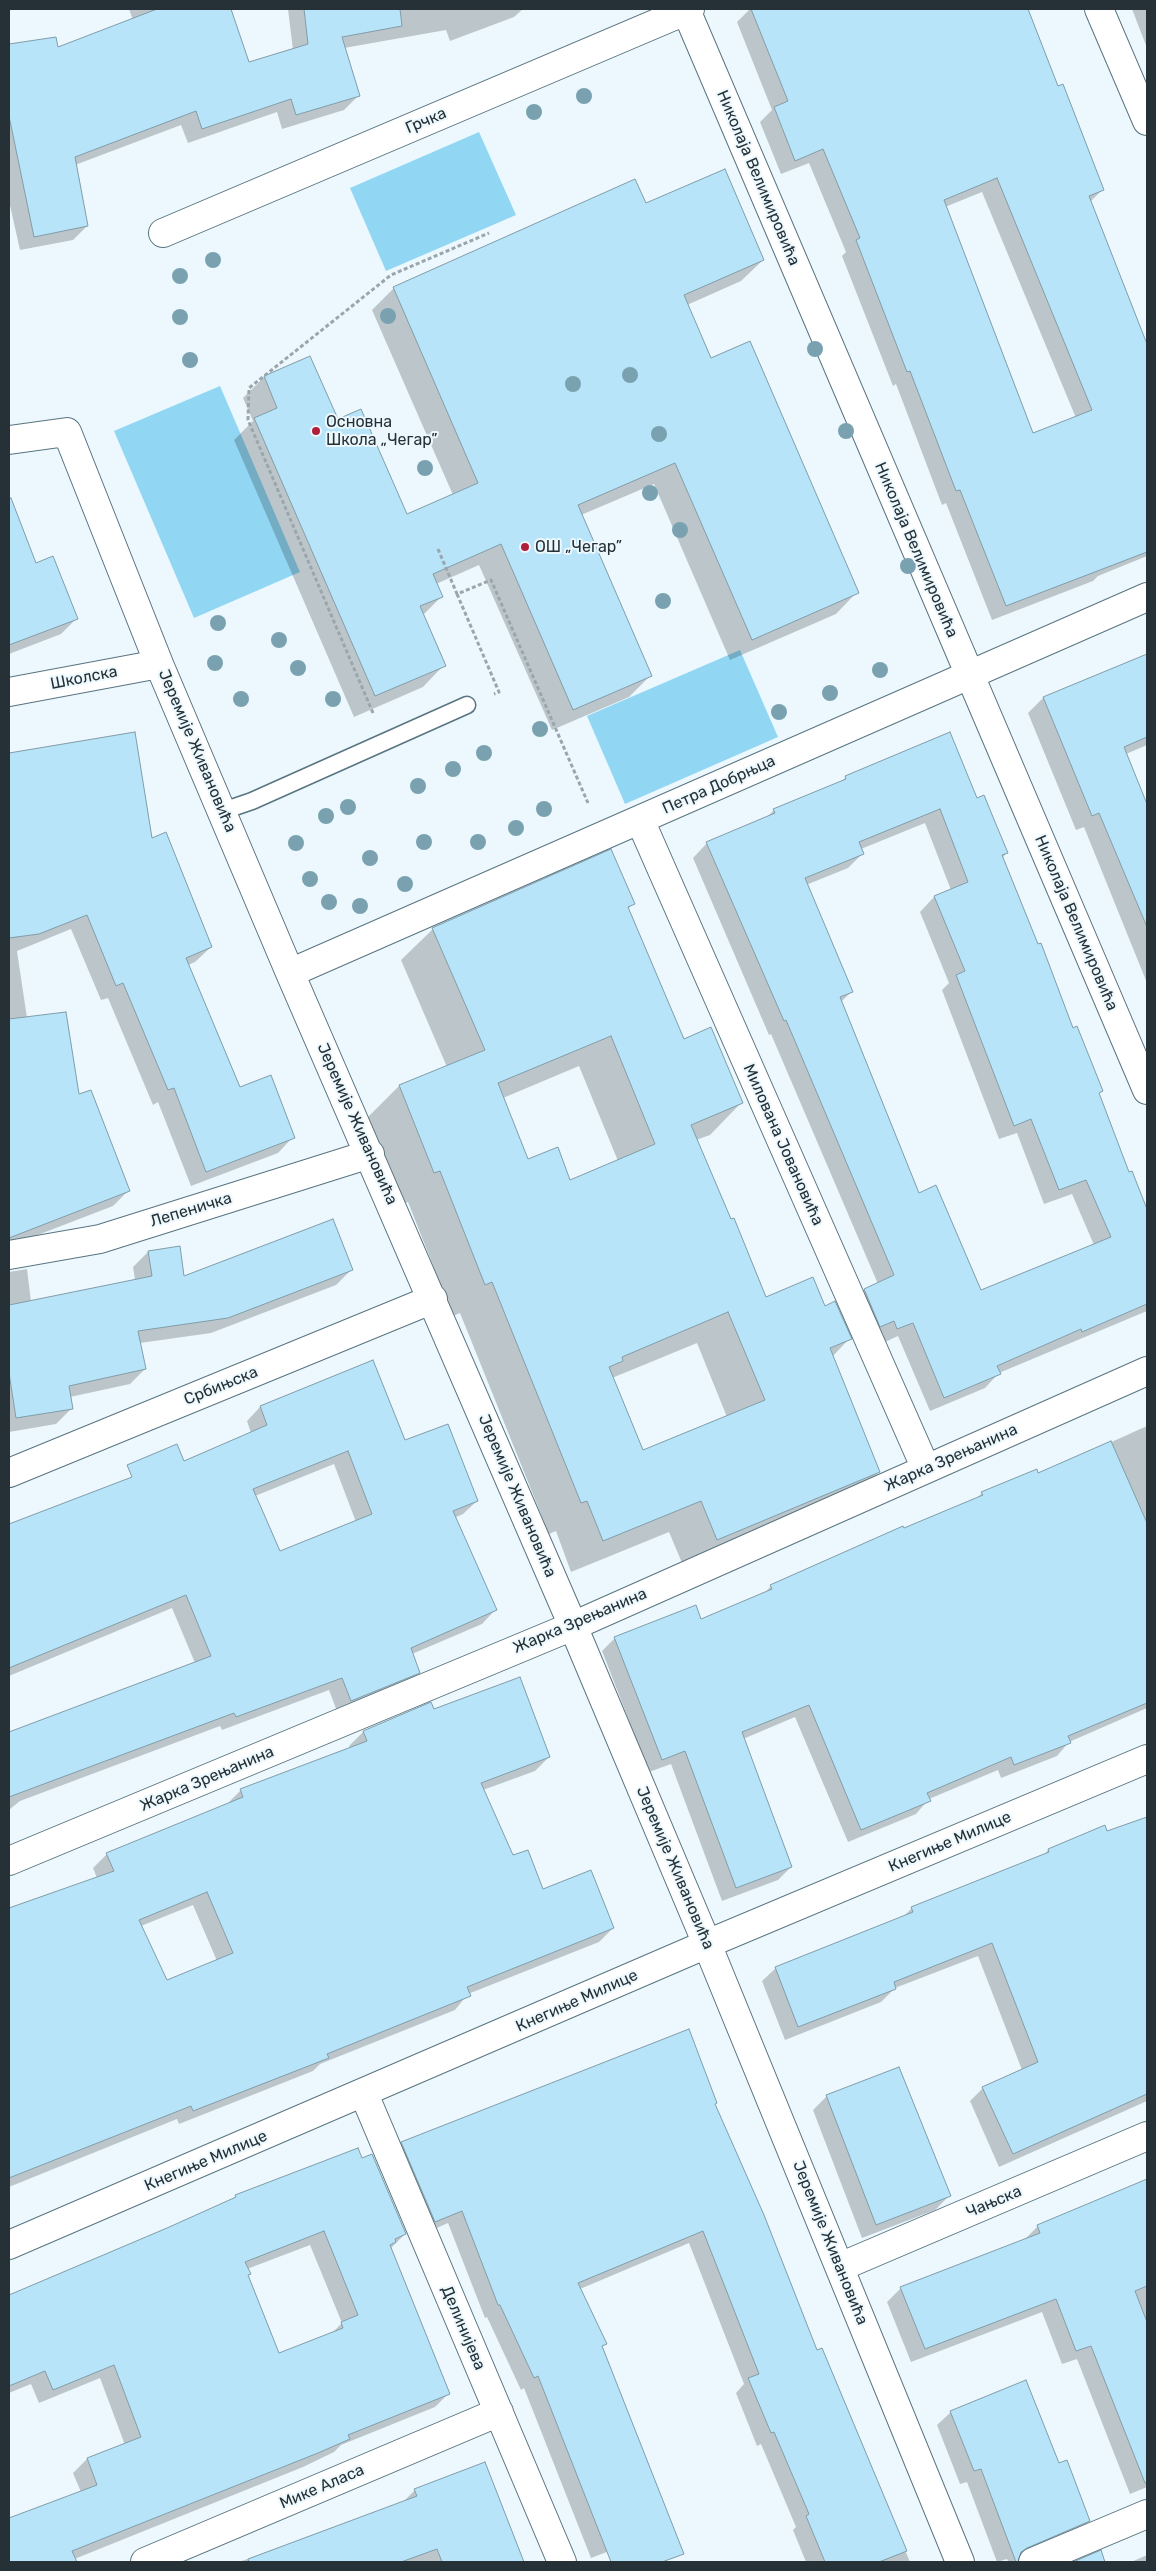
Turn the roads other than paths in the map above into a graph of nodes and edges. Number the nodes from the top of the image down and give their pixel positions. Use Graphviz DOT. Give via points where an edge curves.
graph roads {
  1 [pos="1099,9"];
  2 [pos="688,10"];
  3 [pos="1147,121"];
  4 [pos="162,233"];
  5 [pos="9,440"];
  6 [pos="1147,597"];
  7 [pos="160,664"];
  8 [pos="969,673"];
  9 [pos="9,692"];
  10 [pos="468,705"];
  11 [pos="223,811"];
  12 [pos="640,820"];
  13 [pos="290,973"];
  14 [pos="1147,1090"];
  15 [pos="370,1154"];
  16 [pos="9,1255"];
  17 [pos="432,1299"];
  18 [pos="1147,1371"];
  19 [pos="926,1470"];
  20 [pos="9,1473"];
  21 [pos="573,1626"];
  22 [pos="1147,1759"];
  23 [pos="9,1861"];
  24 [pos="707,1944"];
  25 [pos="364,2094"];
  26 [pos="1147,2136"];
  27 [pos="9,2246"];
  28 [pos="840,2267"];
  29 [pos="499,2412"];
  30 [pos="1147,2514"];
  31 [pos="144,2562"];
  32 [pos="562,2562"];
  33 [pos="960,2562"];
  34 [pos="1033,2562"];
  1 -- 3 [label="street"];
  2 -- 4 [label="street, Грчка"];
  2 -- 8 [label="street, Николаја Велимировића"];
  5 -- 7 [label="street, Јеремије Живановића" via="67,432"];
  6 -- 8 [label="street, Петра Добрњца"];
  7 -- 9 [label="street, Школска"];
  7 -- 11 [label="street, Јеремије Живановића"];
  8 -- 12 [label="street, Петра Добрњца"];
  8 -- 14 [label="street, Николаја Велимировића"];
  10 -- 11 [label="lane"];
  11 -- 13 [label="street, Јеремије Живановића"];
  12 -- 13 [label="street, Петра Добрњца"];
  12 -- 19 [label="street, Милована Јовановића"];
  13 -- 15 [label="street, Јеремије Живановића"];
  15 -- 16 [label="street, Лепеничка" via="100,1239"];
  15 -- 17 [label="street, Јеремије Живановића"];
  17 -- 20 [label="street, Србињска"];
  17 -- 21 [label="street, Јеремије Живановића"];
  18 -- 19 [label="street, Жарка Зрењанина"];
  19 -- 21 [label="street, Жарка Зрењанина"];
  21 -- 23 [label="street, Жарка Зрењанина"];
  21 -- 24 [label="street, Јеремије Живановића"];
  22 -- 24 [label="street, Кнегиње Милице"];
  24 -- 25 [label="street, Кнегиње Милице"];
  24 -- 28 [label="street, Јеремије Живановића"];
  25 -- 27 [label="street, Кнегиње Милице"];
  25 -- 29 [label="street, Делинијева"];
  26 -- 28 [label="street, Чањска"];
  28 -- 33 [label="street, Јеремије Живановића"];
  29 -- 31 [label="street, Мике Аласа"];
  29 -- 32 [label="street, Делинијева"];
  30 -- 34 [label="street"];
}
